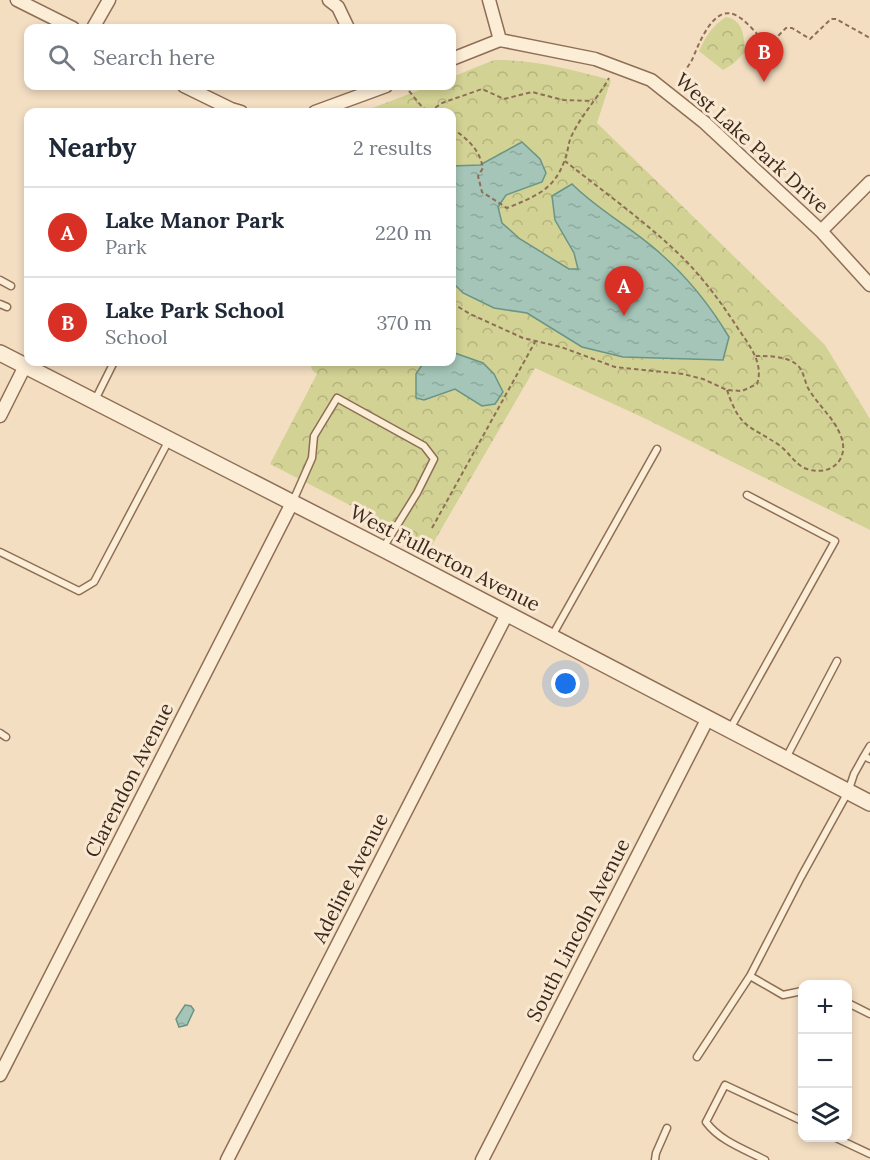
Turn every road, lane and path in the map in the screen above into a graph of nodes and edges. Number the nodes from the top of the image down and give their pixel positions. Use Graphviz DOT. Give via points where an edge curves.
graph roads {
  1 [pos="17,0"];
  2 [pos="110,0"];
  3 [pos="329,0"];
  4 [pos="489,0"];
  5 [pos="65,24"];
  6 [pos="95,24"];
  7 [pos="346,24"];
  8 [pos="870,38"];
  9 [pos="500,40"];
  10 [pos="456,57"];
  11 [pos="611,73"];
  12 [pos="679,80"];
  13 [pos="192,90"];
  14 [pos="372,90"];
  15 [pos="409,91"];
  16 [pos="593,101"];
  17 [pos="229,108"];
  18 [pos="325,108"];
  19 [pos="423,108"];
  20 [pos="435,108"];
  21 [pos="456,131"];
  22 [pos="565,161"];
  23 [pos="870,182"];
  24 [pos="821,231"];
  25 [pos="0,280"];
  26 [pos="870,285"];
  27 [pos="11,286"];
  28 [pos="456,305"];
  29 [pos="535,342"];
  30 [pos="0,353"];
  31 [pos="756,356"];
  32 [pos="24,365"];
  33 [pos="25,366"];
  34 [pos="112,366"];
  35 [pos="727,390"];
  36 [pos="94,400"];
  37 [pos="0,416"];
  38 [pos="169,439"];
  39 [pos="657,449"];
  40 [pos="747,495"];
  41 [pos="292,503"];
  42 [pos="432,528"];
  43 [pos="383,549"];
  44 [pos="0,552"];
  45 [pos="507,614"];
  46 [pos="552,637"];
  47 [pos="837,661"];
  48 [pos="708,718"];
  49 [pos="729,730"];
  50 [pos="870,746"];
  51 [pos="867,757"];
  52 [pos="786,759"];
  53 [pos="848,792"];
  54 [pos="870,803"];
  55 [pos="750,976"];
  56 [pos="798,992"];
  57 [pos="852,1005"];
  58 [pos="870,1014"];
  59 [pos="697,1057"];
  60 [pos="0,1075"];
  61 [pos="798,1119"];
  62 [pos="668,1128"];
  63 [pos="846,1142"];
  64 [pos="870,1154"];
  65 [pos="227,1160"];
  66 [pos="482,1160"];
  67 [pos="656,1160"];
  68 [pos="765,1160"];
  1 -- 5 [label="street"];
  2 -- 6 [label="street"];
  3 -- 7 [label="street" via="338,7"];
  4 -- 9 [label="street"];
  8 -- 12 [label="path" via="831,19 810,39 786,28 771,43 765,42 728,13 706,30"];
  9 -- 10 [label="street"];
  9 -- 24 [label="street, West Lake Park Drive" via="595,59 651,80 704,122"];
  11 -- 16 [label="path" via="603,91"];
  13 -- 17 [label="street"];
  14 -- 18 [label="street"];
  15 -- 19 [label="path"];
  16 -- 20 [label="path" via="563,100 532,92 504,99 482,89"];
  16 -- 22 [label="path" via="570,137"];
  21 -- 22 [label="path" via="476,147 483,168 478,176 482,192 507,208 549,187"];
  22 -- 31 [label="path" via="685,260 727,311"];
  23 -- 24 [label="street"];
  24 -- 26 [label="street, West Lake Park Drive"];
  25 -- 27 [label="lane"];
  28 -- 29 [label="path"];
  29 -- 35 [label="path" via="615,367 683,374"];
  29 -- 42 [label="path"];
  30 -- 32 [label="street, West Fullerton Avenue"];
  31 -- 35 [label="path" via="757,384"];
  31 -- 35 [label="path" via="786,359 800,367 808,389 840,434 844,452 836,465 826,469 805,468 796,462 780,445 752,430 738,416"];
  33 -- 36 [label="street, West Fullerton Avenue"];
  33 -- 37 [label="street"];
  34 -- 36 [label="lane"];
  36 -- 38 [label="street, West Fullerton Avenue"];
  38 -- 41 [label="street, West Fullerton Avenue"];
  38 -- 44 [label="lane" via="94,582 79,591"];
  39 -- 46 [label="lane"];
  40 -- 49 [label="lane" via="835,541"];
  41 -- 43 [label="street, West Fullerton Avenue"];
  41 -- 43 [label="lane" via="312,458 314,436 337,398 424,446 434,459"];
  41 -- 60 [label="street, Clarendon Avenue"];
  43 -- 45 [label="street, West Fullerton Avenue"];
  45 -- 46 [label="street, West Fullerton Avenue"];
  45 -- 65 [label="street, Adeline Avenue"];
  46 -- 48 [label="street, West Fullerton Avenue"];
  47 -- 52 [label="lane"];
  48 -- 49 [label="street, West Fullerton Avenue"];
  48 -- 66 [label="street, South Lincoln Avenue"];
  49 -- 52 [label="street, West Fullerton Avenue"];
  50 -- 51 [label="lane"];
  51 -- 53 [label="lane" via="854,774"];
  52 -- 53 [label="street, West Fullerton Avenue"];
  53 -- 54 [label="street, West Fullerton Avenue"];
  53 -- 55 [label="lane"];
  55 -- 56 [label="lane" via="783,995"];
  55 -- 59 [label="lane"];
  57 -- 58 [label="lane"];
  61 -- 68 [label="lane" via="725,1086 706,1122 723,1138"];
  62 -- 67 [label="lane"];
  63 -- 64 [label="lane"];
}
